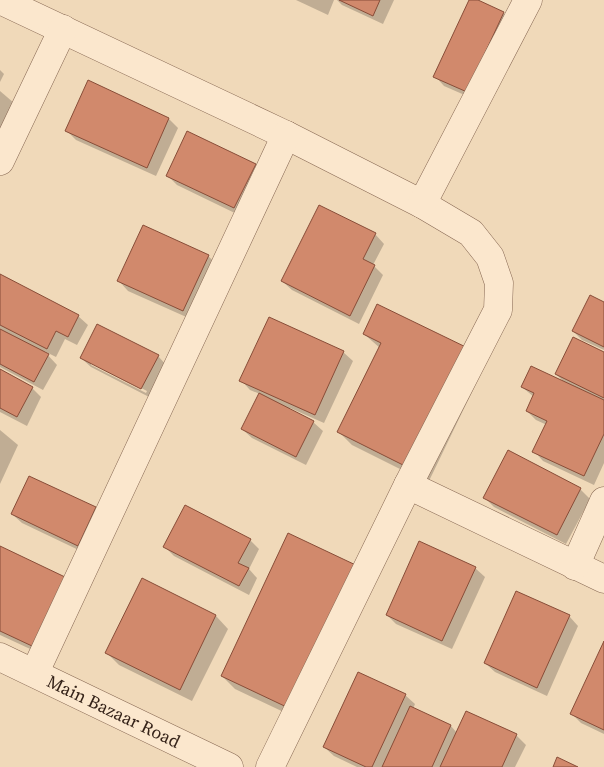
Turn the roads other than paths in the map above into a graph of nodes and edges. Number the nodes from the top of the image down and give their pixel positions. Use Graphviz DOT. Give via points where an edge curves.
graph roads {
  1 [pos="0,0"];
  2 [pos="528,0"];
  3 [pos="63,29"];
  4 [pos="286,136"];
  5 [pos="0,161"];
  6 [pos="422,204"];
  7 [pos="408,485"];
  8 [pos="604,501"];
  9 [pos="575,566"];
  10 [pos="604,579"];
  11 [pos="0,657"];
  12 [pos="35,672"];
  13 [pos="228,767"];
  14 [pos="270,767"];
  1 -- 3 [label="street"];
  2 -- 6 [label="street"];
  3 -- 4 [label="street"];
  3 -- 5 [label="street"];
  4 -- 6 [label="street"];
  4 -- 12 [label="street"];
  6 -- 7 [label="street" via="471,233 490,256 499,283 498,310"];
  7 -- 9 [label="street"];
  7 -- 14 [label="street"];
  8 -- 9 [label="street"];
  9 -- 10 [label="street"];
  11 -- 12 [label="street, Main Bazaar Road"];
  12 -- 13 [label="street, Main Bazaar Road"];
}
